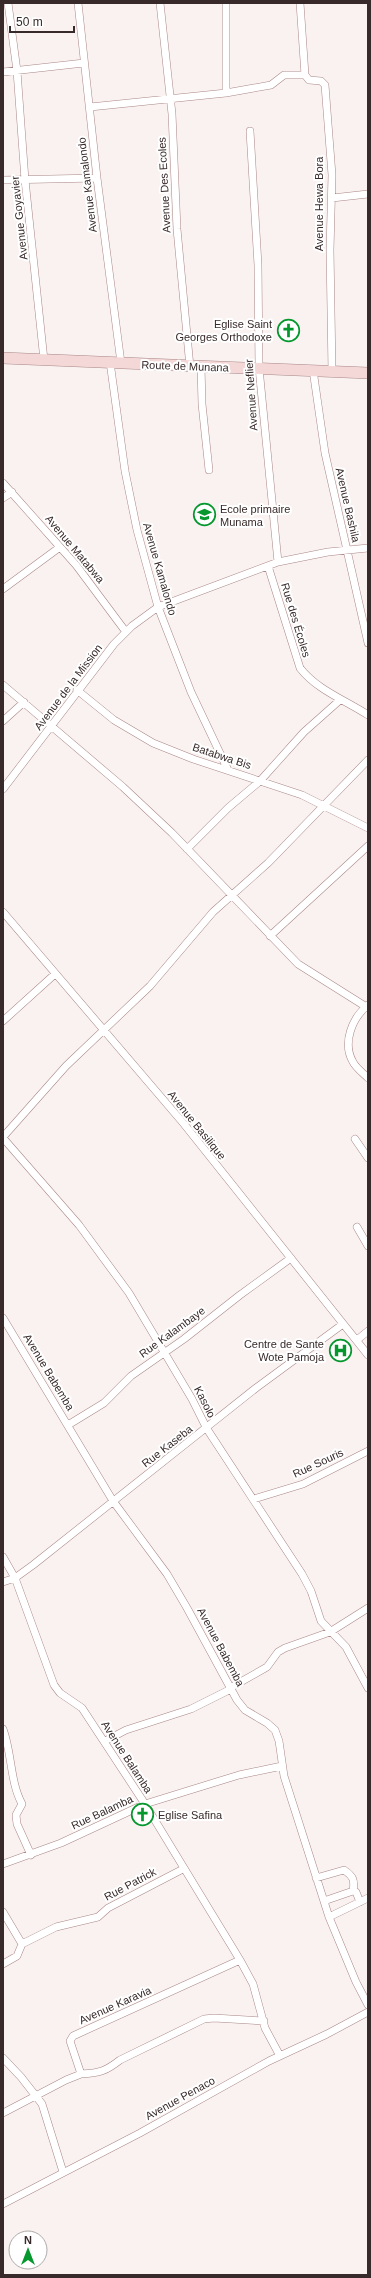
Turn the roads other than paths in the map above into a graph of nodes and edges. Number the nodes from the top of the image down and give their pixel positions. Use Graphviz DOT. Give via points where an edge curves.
graph roads {
  1 [pos="8,3"];
  2 [pos="78,3"];
  3 [pos="160,3"];
  4 [pos="226,3"];
  5 [pos="300,3"];
  6 [pos="84,63"];
  7 [pos="17,71"];
  8 [pos="3,72"];
  9 [pos="305,75"];
  10 [pos="226,92"];
  11 [pos="170,98"];
  12 [pos="90,108"];
  13 [pos="250,131"];
  14 [pos="97,178"];
  15 [pos="3,180"];
  16 [pos="25,180"];
  17 [pos="368,194"];
  18 [pos="332,198"];
  19 [pos="3,358"];
  20 [pos="44,360"];
  21 [pos="116,363"];
  22 [pos="196,367"];
  23 [pos="259,368"];
  24 [pos="313,370"];
  25 [pos="332,371"];
  26 [pos="368,373"];
  27 [pos="209,470"];
  28 [pos="3,483"];
  29 [pos="12,492"];
  30 [pos="3,498"];
  31 [pos="60,547"];
  32 [pos="368,548"];
  33 [pos="348,551"];
  34 [pos="278,562"];
  35 [pos="268,566"];
  36 [pos="3,588"];
  37 [pos="158,607"];
  38 [pos="126,632"];
  39 [pos="368,643"];
  40 [pos="3,684"];
  41 [pos="78,690"];
  42 [pos="340,700"];
  43 [pos="24,702"];
  44 [pos="368,715"];
  45 [pos="3,721"];
  46 [pos="52,727"];
  47 [pos="368,760"];
  48 [pos="228,770"];
  49 [pos="260,781"];
  50 [pos="3,789"];
  51 [pos="325,804"];
  52 [pos="368,828"];
  53 [pos="368,846"];
  54 [pos="187,849"];
  55 [pos="232,894"];
  56 [pos="3,912"];
  57 [pos="270,936"];
  58 [pos="55,974"];
  59 [pos="367,1006"];
  60 [pos="3,1021"];
  61 [pos="103,1031"];
  62 [pos="368,1078"];
  63 [pos="3,1138"];
  64 [pos="355,1139"];
  65 [pos="368,1158"];
  66 [pos="357,1227"];
  67 [pos="368,1246"];
  68 [pos="291,1258"];
  69 [pos="3,1318"];
  70 [pos="343,1324"];
  71 [pos="368,1331"];
  72 [pos="356,1340"];
  73 [pos="166,1352"];
  74 [pos="368,1355"];
  75 [pos="68,1425"];
  76 [pos="207,1429"];
  77 [pos="368,1451"];
  78 [pos="254,1499"];
  79 [pos="113,1501"];
  80 [pos="3,1557"];
  81 [pos="15,1578"];
  82 [pos="3,1582"];
  83 [pos="368,1608"];
  84 [pos="330,1632"];
  85 [pos="230,1688"];
  86 [pos="368,1688"];
  87 [pos="3,1729"];
  88 [pos="105,1741"];
  89 [pos="282,1766"];
  90 [pos="145,1804"];
  91 [pos="31,1855"];
  92 [pos="3,1864"];
  93 [pos="183,1870"];
  94 [pos="316,1878"];
  95 [pos="352,1891"];
  96 [pos="368,1898"];
  97 [pos="324,1901"];
  98 [pos="360,1902"];
  99 [pos="3,1912"];
  100 [pos="329,1917"];
  101 [pos="22,1944"];
  102 [pos="240,1960"];
  103 [pos="3,1964"];
  104 [pos="368,2005"];
  105 [pos="368,2012"];
  106 [pos="264,2022"];
  107 [pos="280,2056"];
  108 [pos="3,2058"];
  109 [pos="81,2074"];
  110 [pos="37,2095"];
  111 [pos="3,2113"];
  112 [pos="63,2172"];
  113 [pos="3,2204"];
  1 -- 7 [label="street, Avenue Goyavier"];
  2 -- 6 [label="street, Avenue Kamalondo"];
  3 -- 11 [label="street, Avenue Des Ecoles"];
  4 -- 10 [label="street"];
  5 -- 9 [label="street"];
  6 -- 7 [label="street"];
  6 -- 12 [label="street, Avenue Kamalondo"];
  7 -- 8 [label="street"];
  7 -- 16 [label="street, Avenue Goyavier"];
  9 -- 10 [label="street" via="284,75 271,85"];
  9 -- 18 [label="street, Avenue Hewa Bora" via="309,80 320,81 325,85"];
  10 -- 11 [label="street"];
  11 -- 12 [label="street"];
  11 -- 22 [label="street, Avenue Des Ecoles" via="177,229"];
  12 -- 14 [label="street, Avenue Kamalondo"];
  13 -- 23 [label="street, Avenue Neflier" via="258,265"];
  14 -- 16 [label="street"];
  14 -- 21 [label="street, Avenue Kamalondo"];
  15 -- 16 [label="street"];
  16 -- 20 [label="street, Avenue Goyavier"];
  17 -- 18 [label="street"];
  18 -- 25 [label="street, Avenue Hewa Bora"];
  19 -- 20 [label="main road, Route de Munana"];
  20 -- 21 [label="main road, Route de Munana"];
  21 -- 22 [label="main road, Route de Munana"];
  21 -- 37 [label="street, Avenue Kamalondo" via="125,471 137,530"];
  22 -- 23 [label="main road, Route de Munana"];
  22 -- 27 [label="street, Avenue Des Ecoles"];
  23 -- 24 [label="main road, Route de Munana"];
  23 -- 34 [label="street, Avenue Neflier"];
  24 -- 25 [label="main road, Route de Munana"];
  24 -- 33 [label="street, Avenue Bashila" via="325,453"];
  25 -- 26 [label="main road, Route de Munana"];
  28 -- 29 [label="street, Avenue Matabwa"];
  29 -- 30 [label="street"];
  29 -- 31 [label="street, Avenue Matabwa"];
  31 -- 36 [label="street"];
  31 -- 38 [label="street, Avenue Matabwa"];
  32 -- 33 [label="street"];
  33 -- 34 [label="street" via="328,552"];
  33 -- 39 [label="street, Avenue Bashila"];
  34 -- 35 [label="street"];
  35 -- 37 [label="street, Avenue de la Mission"];
  35 -- 42 [label="street, Rue des Écoles" via="300,668 307,677"];
  37 -- 38 [label="street, Avenue de la Mission"];
  37 -- 48 [label="street, Avenue Kamalondo" via="191,692"];
  38 -- 41 [label="street, Avenue de la Mission"];
  40 -- 43 [label="street"];
  41 -- 46 [label="street, Avenue de la Mission"];
  41 -- 48 [label="street, Batabwa Bis" via="114,720 137,735 167,749"];
  42 -- 44 [label="street, Rue des Écoles"];
  42 -- 49 [label="street" via="304,732"];
  43 -- 45 [label="street"];
  43 -- 46 [label="street"];
  46 -- 50 [label="street, Avenue de la Mission"];
  46 -- 54 [label="street" via="123,787"];
  47 -- 51 [label="street"];
  48 -- 49 [label="street, Batabwa Bis"];
  49 -- 51 [label="street, Batabwa Bis"];
  49 -- 54 [label="street" via="228,808"];
  51 -- 52 [label="street, Batabwa Bis"];
  51 -- 55 [label="street" via="268,863"];
  53 -- 57 [label="street"];
  54 -- 55 [label="street"];
  55 -- 57 [label="street"];
  55 -- 61 [label="street" via="189,938 150,986"];
  56 -- 58 [label="street, Avenue Basilique"];
  57 -- 59 [label="street" via="298,964"];
  58 -- 60 [label="street"];
  58 -- 61 [label="street, Avenue Basilique"];
  59 -- 62 [label="street" via="353,1022 348,1051 353,1063"];
  61 -- 63 [label="street" via="66,1066"];
  61 -- 68 [label="street, Avenue Basilique" via="184,1124"];
  63 -- 73 [label="street, Kasolo" via="79,1225"];
  64 -- 65 [label="street"];
  66 -- 67 [label="street"];
  68 -- 70 [label="street, Avenue Basilique"];
  68 -- 73 [label="street, Rue Kalambaye"];
  69 -- 75 [label="street, Avenue Babemba"];
  70 -- 72 [label="street, Avenue Basilique"];
  70 -- 76 [label="street, Rue Kaseba" via="256,1388"];
  71 -- 72 [label="street"];
  72 -- 74 [label="street, Avenue Basilique"];
  73 -- 75 [label="street, Rue Kalambaye" via="131,1376 104,1403"];
  73 -- 76 [label="street, Kasolo"];
  75 -- 79 [label="street, Avenue Babemba"];
  76 -- 78 [label="street, Kasolo"];
  76 -- 79 [label="street, Rue Kaseba"];
  77 -- 78 [label="street, Rue Souris" via="303,1484"];
  78 -- 84 [label="street, Kasolo" via="302,1574 321,1621"];
  79 -- 81 [label="street, Rue Kaseba"];
  79 -- 85 [label="street, Avenue Babemba" via="167,1574"];
  80 -- 81 [label="street, Avenue Balamba"];
  81 -- 82 [label="street, Rue Kaseba"];
  81 -- 88 [label="street, Avenue Balamba" via="54,1685 60,1693 82,1708"];
  83 -- 84 [label="street"];
  84 -- 85 [label="street" via="285,1648 278,1652 267,1667"];
  84 -- 86 [label="street, Kasolo" via="346,1647"];
  85 -- 88 [label="street" via="191,1709 126,1730"];
  85 -- 89 [label="street, Avenue Babemba" via="245,1710 275,1730"];
  87 -- 91 [label="street" via="9,1746 17,1796 22,1804 16,1815 16,1824"];
  88 -- 90 [label="street, Avenue Balamba"];
  89 -- 90 [label="street, Rue Balamba" via="239,1775"];
  89 -- 94 [label="street, Avenue Babemba"];
  90 -- 91 [label="street, Rue Balamba"];
  90 -- 93 [label="street, Avenue Balamba"];
  91 -- 92 [label="street, Rue Balamba"];
  93 -- 101 [label="street, Rue Patrick" via="115,1904 98,1917 56,1927"];
  93 -- 102 [label="street, Avenue Balamba"];
  94 -- 95 [label="street" via="344,1870 352,1876 355,1883"];
  94 -- 97 [label="street, Avenue Babemba"];
  95 -- 97 [label="street"];
  95 -- 98 [label="street" via="356,1892"];
  96 -- 98 [label="street"];
  97 -- 100 [label="street, Avenue Babemba"];
  98 -- 100 [label="street"];
  99 -- 101 [label="street"];
  100 -- 104 [label="street, Avenue Babemba"];
  101 -- 103 [label="street" via="17,1956"];
  102 -- 106 [label="street, Avenue Balamba" via="258,1996"];
  102 -- 109 [label="street, Avenue Karavia" via="73,2036 70,2041"];
  105 -- 107 [label="street, Avenue Penaco"];
  106 -- 107 [label="street, Avenue Balamba"];
  106 -- 109 [label="street" via="204,2019 120,2060 111,2068 102,2072"];
  107 -- 112 [label="street, Avenue Penaco"];
  108 -- 110 [label="street"];
  109 -- 110 [label="street"];
  110 -- 111 [label="street"];
  110 -- 112 [label="street" via="47,2118"];
  112 -- 113 [label="street, Avenue Penaco"];
}
